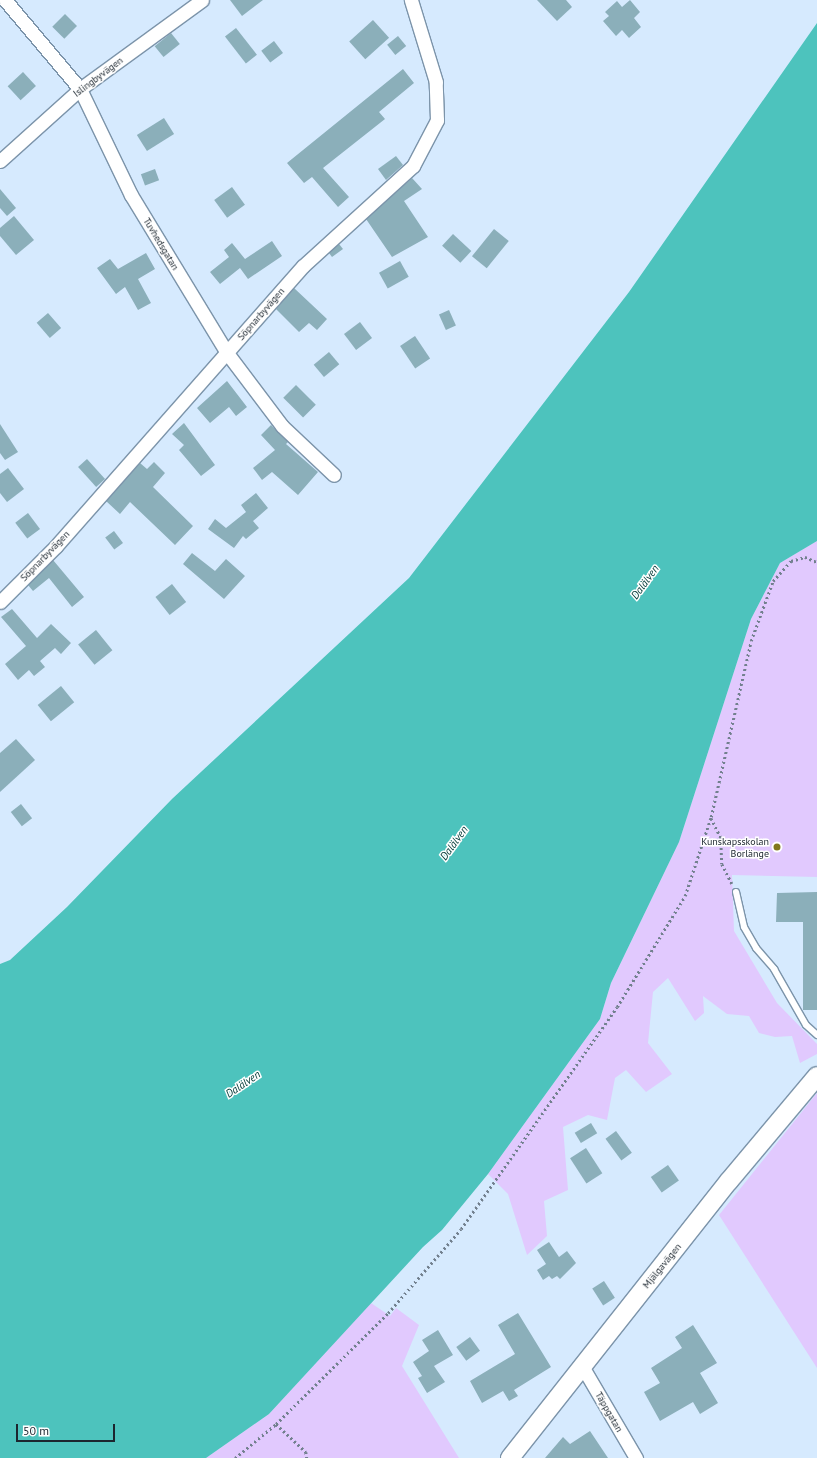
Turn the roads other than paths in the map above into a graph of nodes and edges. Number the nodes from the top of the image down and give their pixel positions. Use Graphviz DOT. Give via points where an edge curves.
graph roads {
  1 [pos="5,0"];
  2 [pos="202,0"];
  3 [pos="411,0"];
  4 [pos="80,89"];
  5 [pos="0,161"];
  6 [pos="227,353"];
  7 [pos="334,475"];
  8 [pos="0,602"];
  9 [pos="736,892"];
  10 [pos="817,1035"];
  11 [pos="817,1076"];
  12 [pos="582,1366"];
  13 [pos="510,1458"];
  14 [pos="636,1458"];
  1 -- 4 [label="street, Tuvhedsgatan"];
  2 -- 4 [label="street, Islingbyvägen"];
  3 -- 6 [label="street, Söpnarbyvägen" via="437,90 437,120 413,166 303,266"];
  4 -- 5 [label="street, Islingbyvägen"];
  4 -- 6 [label="street, Tuvhedsgatan" via="131,195"];
  6 -- 7 [label="street, Tuvhedsgatan" via="282,426"];
  6 -- 8 [label="street, Söpnarbyvägen" via="56,546"];
  9 -- 10 [label="lane" via="744,927 756,948 774,969 806,1025"];
  11 -- 12 [label="street, Mjälgavägen"];
  12 -- 13 [label="street, Mjälgavägen"];
  12 -- 14 [label="street, Täppgatan"];
}
